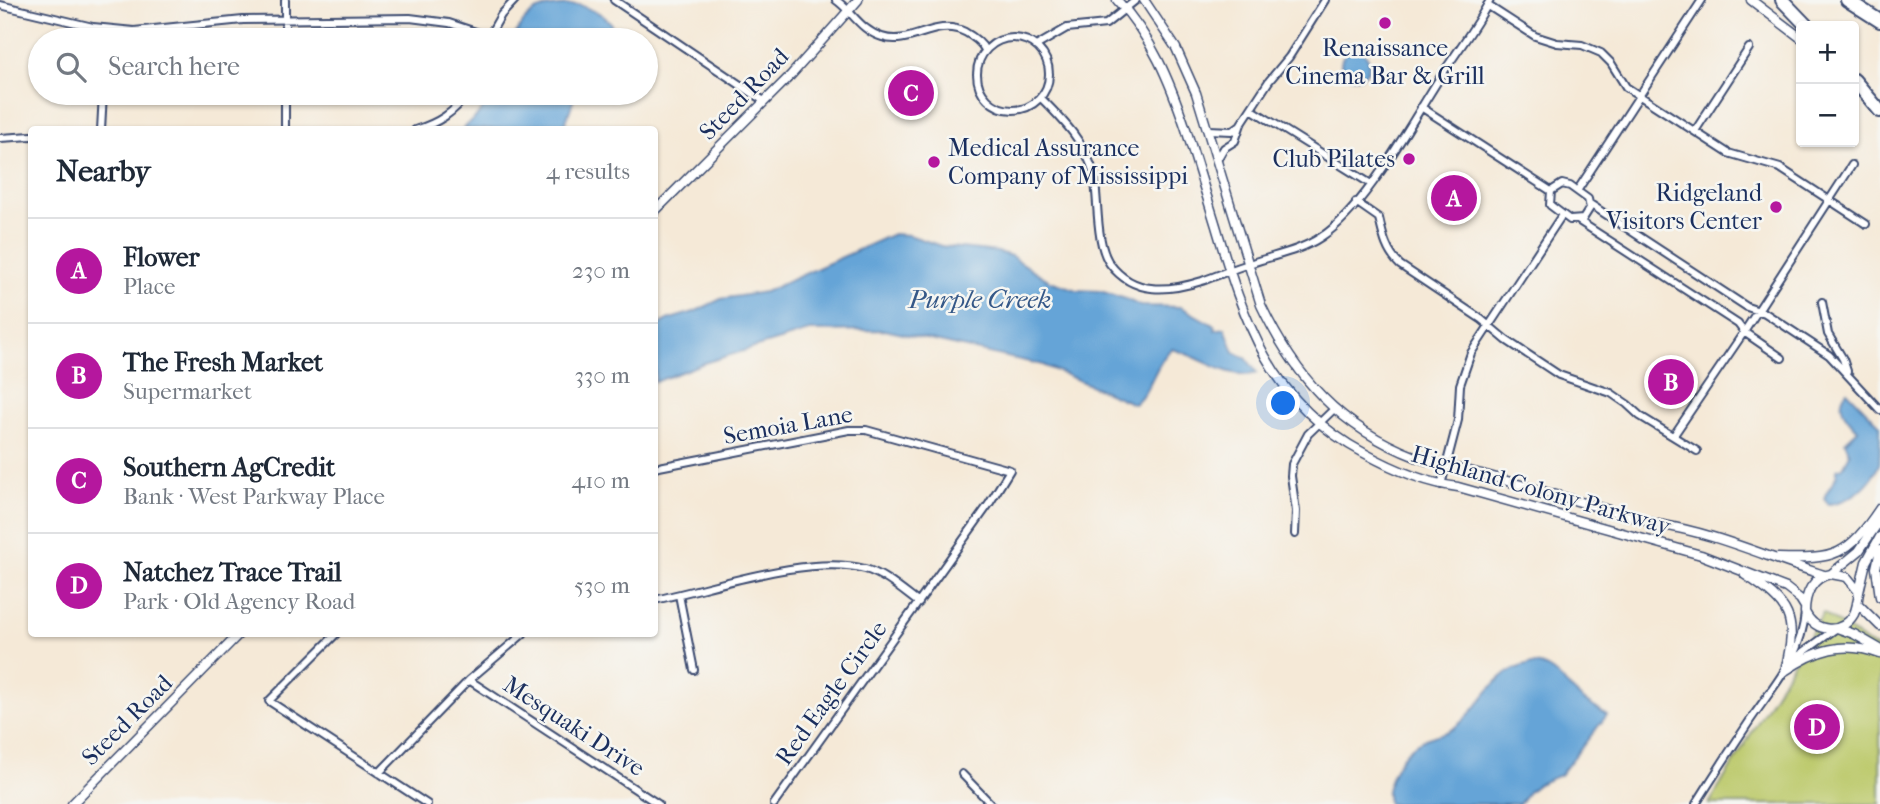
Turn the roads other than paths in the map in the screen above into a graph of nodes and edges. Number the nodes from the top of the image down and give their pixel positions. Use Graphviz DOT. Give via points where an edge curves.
graph roads {
  1 [pos="285,0"];
  2 [pos="515,0"];
  3 [pos="614,0"];
  4 [pos="836,0"];
  5 [pos="858,0"];
  6 [pos="1116,0"];
  7 [pos="1136,0"];
  8 [pos="1143,0"];
  9 [pos="1325,0"];
  10 [pos="1702,0"];
  11 [pos="1751,0"];
  12 [pos="1782,0"];
  13 [pos="1847,0"];
  14 [pos="1488,3"];
  15 [pos="0,5"];
  16 [pos="1125,9"];
  17 [pos="848,13"];
  18 [pos="285,19"];
  19 [pos="1802,21"];
  20 [pos="1880,21"];
  21 [pos="107,28"];
  22 [pos="172,28"];
  23 [pos="285,28"];
  24 [pos="462,28"];
  25 [pos="494,28"];
  26 [pos="656,28"];
  27 [pos="658,30"];
  28 [pos="1796,34"];
  29 [pos="1036,46"];
  30 [pos="1749,47"];
  31 [pos="985,50"];
  32 [pos="1857,84"];
  33 [pos="1859,92"];
  34 [pos="1640,96"];
  35 [pos="1041,98"];
  36 [pos="764,101"];
  37 [pos="102,105"];
  38 [pos="285,105"];
  39 [pos="459,105"];
  40 [pos="1421,107"];
  41 [pos="1251,109"];
  42 [pos="1880,112"];
  43 [pos="1241,124"];
  44 [pos="100,126"];
  45 [pos="285,126"];
  46 [pos="425,126"];
  47 [pos="1208,130"];
  48 [pos="1695,131"];
  49 [pos="28,136"];
  50 [pos="0,138"];
  51 [pos="1217,160"];
  52 [pos="1852,165"];
  53 [pos="1371,184"];
  54 [pos="1551,191"];
  55 [pos="1577,191"];
  56 [pos="1829,201"];
  57 [pos="1356,202"];
  58 [pos="1590,204"];
  59 [pos="658,208"];
  60 [pos="1562,215"];
  61 [pos="1579,221"];
  62 [pos="1866,224"];
  63 [pos="1249,263"];
  64 [pos="1229,272"];
  65 [pos="1822,302"];
  66 [pos="1758,311"];
  67 [pos="1489,326"];
  68 [pos="1744,332"];
  69 [pos="1782,358"];
  70 [pos="1848,373"];
  71 [pos="1334,409"];
  72 [pos="1880,410"];
  73 [pos="1320,423"];
  74 [pos="1674,435"];
  75 [pos="1697,452"];
  76 [pos="1446,464"];
  77 [pos="658,467"];
  78 [pos="1441,485"];
  79 [pos="989,504"];
  80 [pos="1880,508"];
  81 [pos="1880,520"];
  82 [pos="1295,534"];
  83 [pos="1880,537"];
  84 [pos="1880,550"];
  85 [pos="1774,558"];
  86 [pos="1730,566"];
  87 [pos="1827,575"];
  88 [pos="1859,592"];
  89 [pos="679,594"];
  90 [pos="1880,597"];
  91 [pos="658,599"];
  92 [pos="919,603"];
  93 [pos="1857,603"];
  94 [pos="1805,610"];
  95 [pos="1880,626"];
  96 [pos="1836,629"];
  97 [pos="237,637"];
  98 [pos="333,637"];
  99 [pos="519,637"];
  100 [pos="1880,651"];
  101 [pos="1793,660"];
  102 [pos="694,670"];
  103 [pos="1785,671"];
  104 [pos="469,680"];
  105 [pos="379,773"];
  106 [pos="962,774"];
  107 [pos="72,804"];
  108 [pos="427,804"];
  109 [pos="658,804"];
  110 [pos="774,804"];
  111 [pos="991,804"];
  112 [pos="1696,804"];
  1 -- 18 [label="street"];
  2 -- 25 [label="street"];
  3 -- 26 [label="street"];
  4 -- 17 [label="street"];
  5 -- 17 [label="street, Steed Road"];
  6 -- 16 [label="street, Highland Colony Parkway"];
  7 -- 16 [label="street"];
  8 -- 47 [label="street, Highland Colony Parkway" via="1186,68"];
  9 -- 41 [label="street"];
  10 -- 34 [label="street"];
  11 -- 28 [label="street"];
  12 -- 19 [label="highway"];
  13 -- 20 [label="highway"];
  14 -- 34 [label="street" via="1535,36 1582,44 1601,53 1626,87"];
  14 -- 40 [label="street"];
  15 -- 21 [label="street"];
  16 -- 29 [label="street" via="1107,24 1067,28"];
  16 -- 64 [label="street, Highland Colony Parkway" via="1153,49 1175,97"];
  17 -- 31 [label="street" via="879,37 895,40 944,26 971,36"];
  17 -- 36 [label="street, Steed Road"];
  18 -- 22 [label="street"];
  18 -- 23 [label="street"];
  18 -- 24 [label="street" via="425,19"];
  27 -- 36 [label="street"];
  29 -- 31 [label="street" via="1014,37"];
  29 -- 35 [label="street" via="1046,57 1050,72"];
  30 -- 48 [label="street"];
  31 -- 35 [label="street" via="977,77 985,97 1012,111"];
  32 -- 42 [label="highway"];
  33 -- 42 [label="street"];
  34 -- 48 [label="street"];
  34 -- 55 [label="street"];
  35 -- 64 [label="street" via="1078,140 1089,161 1101,241 1110,263 1129,280 1151,289 1176,289"];
  36 -- 59 [label="street, Steed Road"];
  37 -- 44 [label="street"];
  38 -- 45 [label="street"];
  39 -- 46 [label="street"];
  40 -- 53 [label="street"];
  40 -- 54 [label="street"];
  41 -- 43 [label="street"];
  41 -- 53 [label="street"];
  43 -- 47 [label="street" via="1232,131"];
  43 -- 51 [label="street" via="1235,141"];
  47 -- 51 [label="street, Highland Colony Parkway"];
  48 -- 56 [label="street" via="1733,155 1780,168"];
  49 -- 50 [label="street"];
  51 -- 63 [label="street, Highland Colony Parkway"];
  52 -- 56 [label="street"];
  53 -- 57 [label="street"];
  54 -- 55 [label="street" via="1562,184"];
  54 -- 60 [label="street" via="1550,205"];
  55 -- 58 [label="street"];
  56 -- 62 [label="street"];
  56 -- 66 [label="street"];
  57 -- 63 [label="street" via="1334,227 1311,243"];
  57 -- 67 [label="street" via="1379,218 1383,239 1400,265"];
  58 -- 61 [label="street"];
  58 -- 66 [label="street"];
  60 -- 61 [label="street"];
  60 -- 67 [label="street"];
  61 -- 68 [label="street"];
  63 -- 64 [label="street"];
  63 -- 71 [label="street, Highland Colony Parkway" via="1276,335 1296,367"];
  64 -- 73 [label="street, Highland Colony Parkway" via="1245,319 1267,362"];
  65 -- 70 [label="street" via="1828,334"];
  66 -- 68 [label="street"];
  66 -- 70 [label="street" via="1829,355"];
  67 -- 74 [label="street" via="1559,375 1611,393"];
  67 -- 76 [label="street" via="1464,368 1458,420"];
  68 -- 69 [label="street"];
  68 -- 74 [label="street"];
  70 -- 72 [label="street"];
  71 -- 73 [label="street"];
  71 -- 76 [label="street, Highland Colony Parkway" via="1387,444"];
  73 -- 78 [label="street, Highland Colony Parkway" via="1388,466"];
  73 -- 82 [label="street" via="1308,434 1292,464"];
  74 -- 75 [label="street"];
  76 -- 78 [label="street"];
  76 -- 85 [label="street, Highland Colony Parkway" via="1735,542"];
  77 -- 79 [label="street, Semoia Lane" via="849,429 866,430 1010,470"];
  78 -- 86 [label="street, Highland Colony Parkway"];
  79 -- 92 [label="street, Red Eagle Circle"];
  80 -- 85 [label="street" via="1857,539 1832,555"];
  81 -- 87 [label="street" via="1859,551"];
  83 -- 88 [label="street" via="1866,562"];
  84 -- 90 [label="street" via="1876,568"];
  85 -- 87 [label="street, Highland Colony Parkway"];
  86 -- 94 [label="street, Highland Colony Parkway" via="1786,588"];
  86 -- 103 [label="street" via="1785,608 1792,634"];
  87 -- 88 [label="street" via="1847,577"];
  87 -- 94 [label="street" via="1808,591"];
  88 -- 93 [label="street"];
  89 -- 91 [label="street"];
  89 -- 92 [label="street" via="771,573 847,565 868,569"];
  89 -- 102 [label="street"];
  92 -- 110 [label="street, Red Eagle Circle"];
  93 -- 95 [label="street"];
  93 -- 96 [label="street" via="1851,619"];
  94 -- 96 [label="street" via="1819,627"];
  94 -- 101 [label="street"];
  96 -- 100 [label="street" via="1854,634"];
  96 -- 101 [label="street"];
  97 -- 107 [label="street, Steed Road"];
  98 -- 105 [label="street" via="270,701"];
  99 -- 104 [label="street"];
  100 -- 103 [label="street" via="1833,647"];
  101 -- 103 [label="street"];
  103 -- 112 [label="street"];
  104 -- 105 [label="street"];
  104 -- 109 [label="street, Mesquaki Drive"];
  105 -- 108 [label="street"];
  106 -- 111 [label="street"];
}
